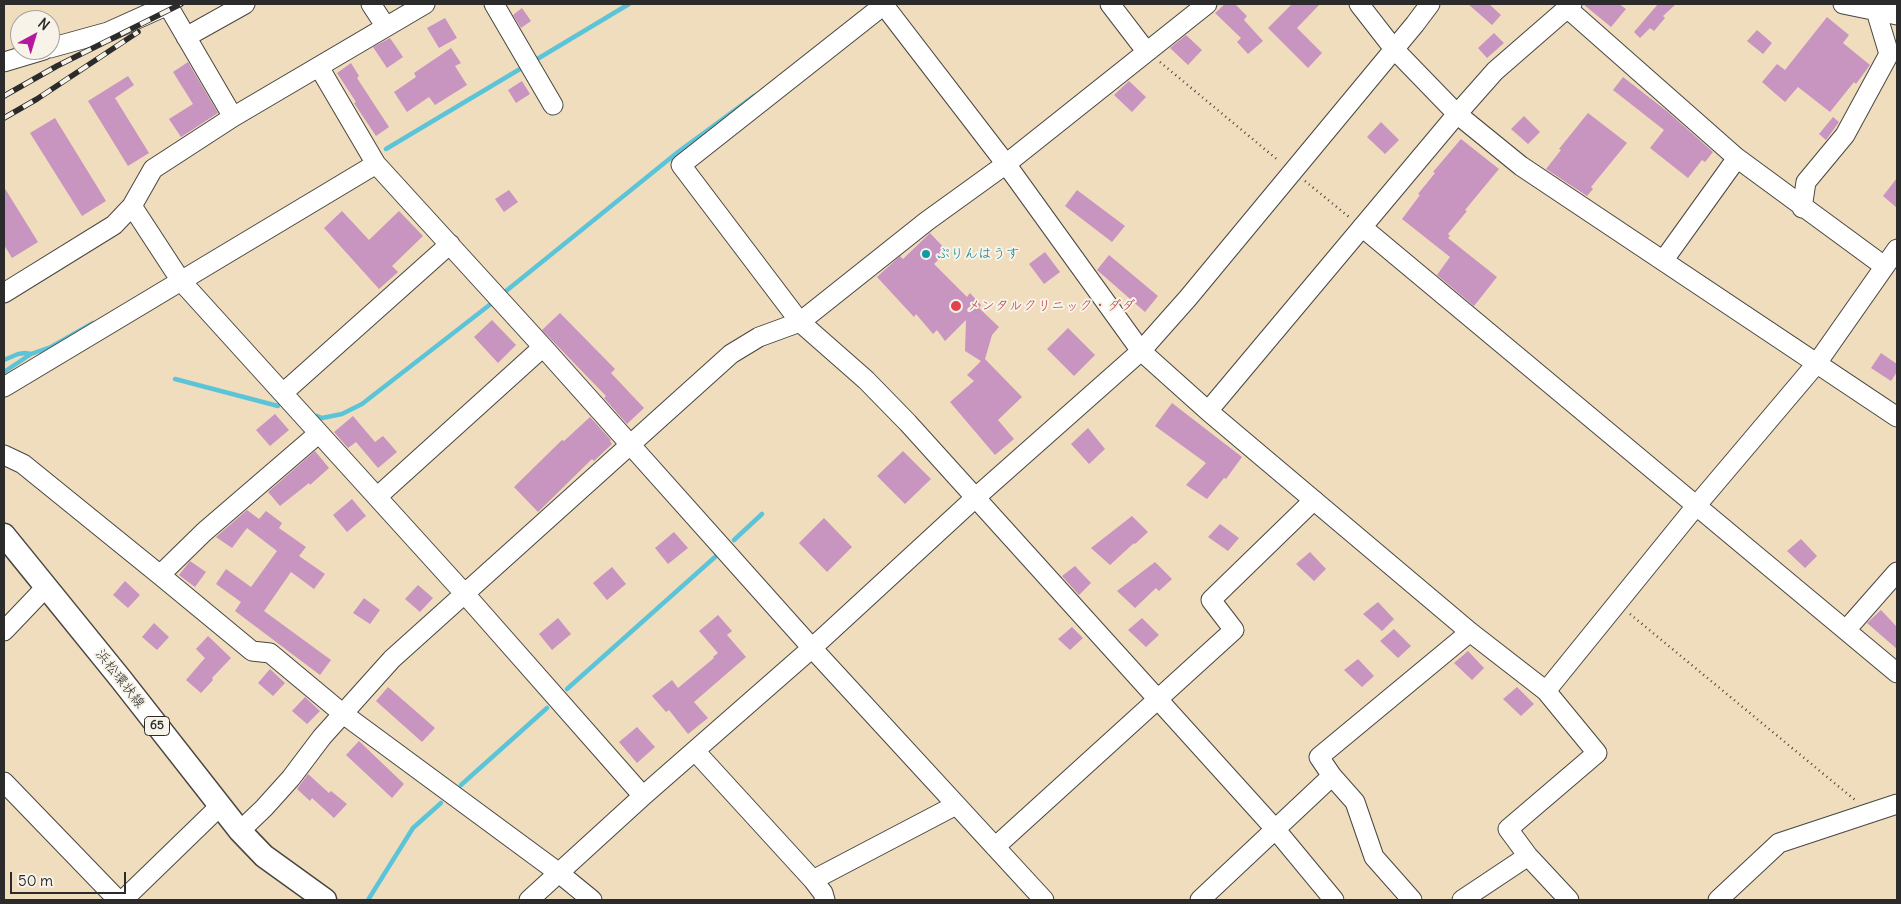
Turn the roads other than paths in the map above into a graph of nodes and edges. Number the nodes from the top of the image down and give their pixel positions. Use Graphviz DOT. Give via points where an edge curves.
graph roads {
  1 [pos="168,4"];
  2 [pos="246,4"];
  3 [pos="371,4"];
  4 [pos="425,4"];
  5 [pos="494,4"];
  6 [pos="884,4"];
  7 [pos="1110,4"];
  8 [pos="1207,4"];
  9 [pos="1359,4"];
  10 [pos="1430,4"];
  11 [pos="1843,4"];
  12 [pos="1570,6"];
  13 [pos="1889,11"];
  14 [pos="386,27"];
  15 [pos="186,37"];
  16 [pos="60,45"];
  17 [pos="1394,49"];
  18 [pos="1146,51"];
  19 [pos="319,67"];
  20 [pos="553,105"];
  21 [pos="1457,114"];
  22 [pos="234,117"];
  23 [pos="1737,158"];
  24 [pos="376,164"];
  25 [pos="1006,164"];
  26 [pos="132,206"];
  27 [pos="1802,208"];
  28 [pos="1362,227"];
  29 [pos="450,244"];
  30 [pos="1897,249"];
  31 [pos="1663,261"];
  32 [pos="1884,266"];
  33 [pos="181,281"];
  34 [pos="4,293"];
  35 [pos="800,322"];
  36 [pos="544,347"];
  37 [pos="1141,351"];
  38 [pos="1817,363"];
  39 [pos="4,387"];
  40 [pos="283,393"];
  41 [pos="1208,411"];
  42 [pos="1897,417"];
  43 [pos="318,433"];
  44 [pos="630,444"];
  45 [pos="4,455"];
  46 [pos="377,497"];
  47 [pos="975,498"];
  48 [pos="1314,500"];
  49 [pos="1696,506"];
  50 [pos="4,535"];
  51 [pos="1897,572"];
  52 [pos="160,575"];
  53 [pos="46,587"];
  54 [pos="464,593"];
  55 [pos="1846,630"];
  56 [pos="4,631"];
  57 [pos="1470,632"];
  58 [pos="812,648"];
  59 [pos="1897,673"];
  60 [pos="1546,691"];
  61 [pos="1156,698"];
  62 [pos="342,713"];
  63 [pos="695,751"];
  64 [pos="1332,776"];
  65 [pos="4,782"];
  66 [pos="643,796"];
  67 [pos="1897,804"];
  68 [pos="956,805"];
  69 [pos="220,806"];
  70 [pos="1276,830"];
  71 [pos="240,831"];
  72 [pos="995,847"];
  73 [pos="1528,856"];
  74 [pos="559,873"];
  75 [pos="813,880"];
  76 [pos="118,900"];
  77 [pos="123,900"];
  78 [pos="325,900"];
  79 [pos="528,900"];
  80 [pos="592,900"];
  81 [pos="824,900"];
  82 [pos="1044,900"];
  83 [pos="1200,900"];
  84 [pos="1334,900"];
  85 [pos="1412,900"];
  86 [pos="1462,900"];
  87 [pos="1569,900"];
  88 [pos="1718,900"];
  1 -- 15 [label="street"];
  1 -- 16 [label="street" via="108,32"];
  2 -- 15 [label="street"];
  3 -- 14 [label="street"];
  4 -- 14 [label="street"];
  5 -- 20 [label="street"];
  6 -- 25 [label="street"];
  6 -- 35 [label="street" via="681,165"];
  7 -- 18 [label="street"];
  8 -- 18 [label="street"];
  9 -- 17 [label="street"];
  10 -- 17 [label="street"];
  11 -- 13 [label="street"];
  12 -- 21 [label="street" via="1495,72"];
  12 -- 23 [label="street"];
  13 -- 27 [label="street" via="1889,54 1844,135 1806,182"];
  14 -- 19 [label="street"];
  15 -- 22 [label="street"];
  17 -- 21 [label="street"];
  17 -- 37 [label="street"];
  18 -- 25 [label="street"];
  19 -- 22 [label="street"];
  19 -- 24 [label="street"];
  21 -- 28 [label="street"];
  21 -- 31 [label="street" via="1521,166"];
  22 -- 26 [label="street" via="153,169"];
  23 -- 27 [label="street"];
  23 -- 31 [label="street"];
  24 -- 29 [label="street"];
  24 -- 33 [label="street"];
  25 -- 35 [label="street" via="927,221"];
  25 -- 37 [label="street"];
  26 -- 33 [label="street"];
  26 -- 34 [label="street" via="114,225"];
  27 -- 32 [label="street"];
  28 -- 41 [label="street"];
  28 -- 49 [label="street"];
  29 -- 36 [label="street"];
  29 -- 40 [label="street"];
  30 -- 32 [label="street"];
  31 -- 38 [label="street"];
  32 -- 38 [label="street"];
  33 -- 39 [label="street"];
  33 -- 40 [label="street"];
  35 -- 44 [label="street" via="759,337 731,354"];
  35 -- 47 [label="street" via="866,380"];
  36 -- 44 [label="street"];
  36 -- 46 [label="street"];
  37 -- 41 [label="street"];
  37 -- 47 [label="street"];
  38 -- 42 [label="street"];
  38 -- 49 [label="street"];
  40 -- 43 [label="street"];
  41 -- 48 [label="street"];
  43 -- 46 [label="street"];
  43 -- 52 [label="street" via="204,532"];
  44 -- 54 [label="street"];
  44 -- 58 [label="street"];
  45 -- 52 [label="street" via="23,464"];
  46 -- 54 [label="street"];
  47 -- 58 [label="street"];
  47 -- 61 [label="street"];
  48 -- 57 [label="street"];
  48 -- 61 [label="street" via="1211,600 1234,630"];
  49 -- 55 [label="street"];
  49 -- 60 [label="street"];
  50 -- 53 [label="main road, 浜松環状線 / 65"];
  51 -- 55 [label="street"];
  52 -- 62 [label="street" via="252,651 270,654"];
  53 -- 56 [label="street"];
  53 -- 69 [label="main road, 浜松環状線 / 65"];
  54 -- 62 [label="street" via="392,659"];
  54 -- 66 [label="street"];
  55 -- 59 [label="street"];
  57 -- 60 [label="street"];
  57 -- 64 [label="street" via="1319,757"];
  58 -- 63 [label="street"];
  58 -- 68 [label="street"];
  60 -- 73 [label="street" via="1597,753 1508,828"];
  61 -- 70 [label="street"];
  61 -- 72 [label="street"];
  62 -- 71 [label="street" via="291,778"];
  62 -- 74 [label="street"];
  63 -- 66 [label="street"];
  63 -- 75 [label="street"];
  64 -- 70 [label="street"];
  64 -- 85 [label="street" via="1355,802 1374,857"];
  65 -- 76 [label="street"];
  66 -- 74 [label="street"];
  67 -- 88 [label="street" via="1779,843"];
  68 -- 72 [label="street"];
  68 -- 75 [label="street"];
  69 -- 71 [label="main road, 浜松環状線 / 65"];
  69 -- 77 [label="street"];
  70 -- 83 [label="street"];
  70 -- 84 [label="street"];
  71 -- 78 [label="main road, 浜松環状線 / 65" via="264,856"];
  72 -- 82 [label="street"];
  73 -- 86 [label="street"];
  73 -- 87 [label="street"];
  74 -- 79 [label="street"];
  74 -- 80 [label="street"];
  75 -- 81 [label="street"];
}
